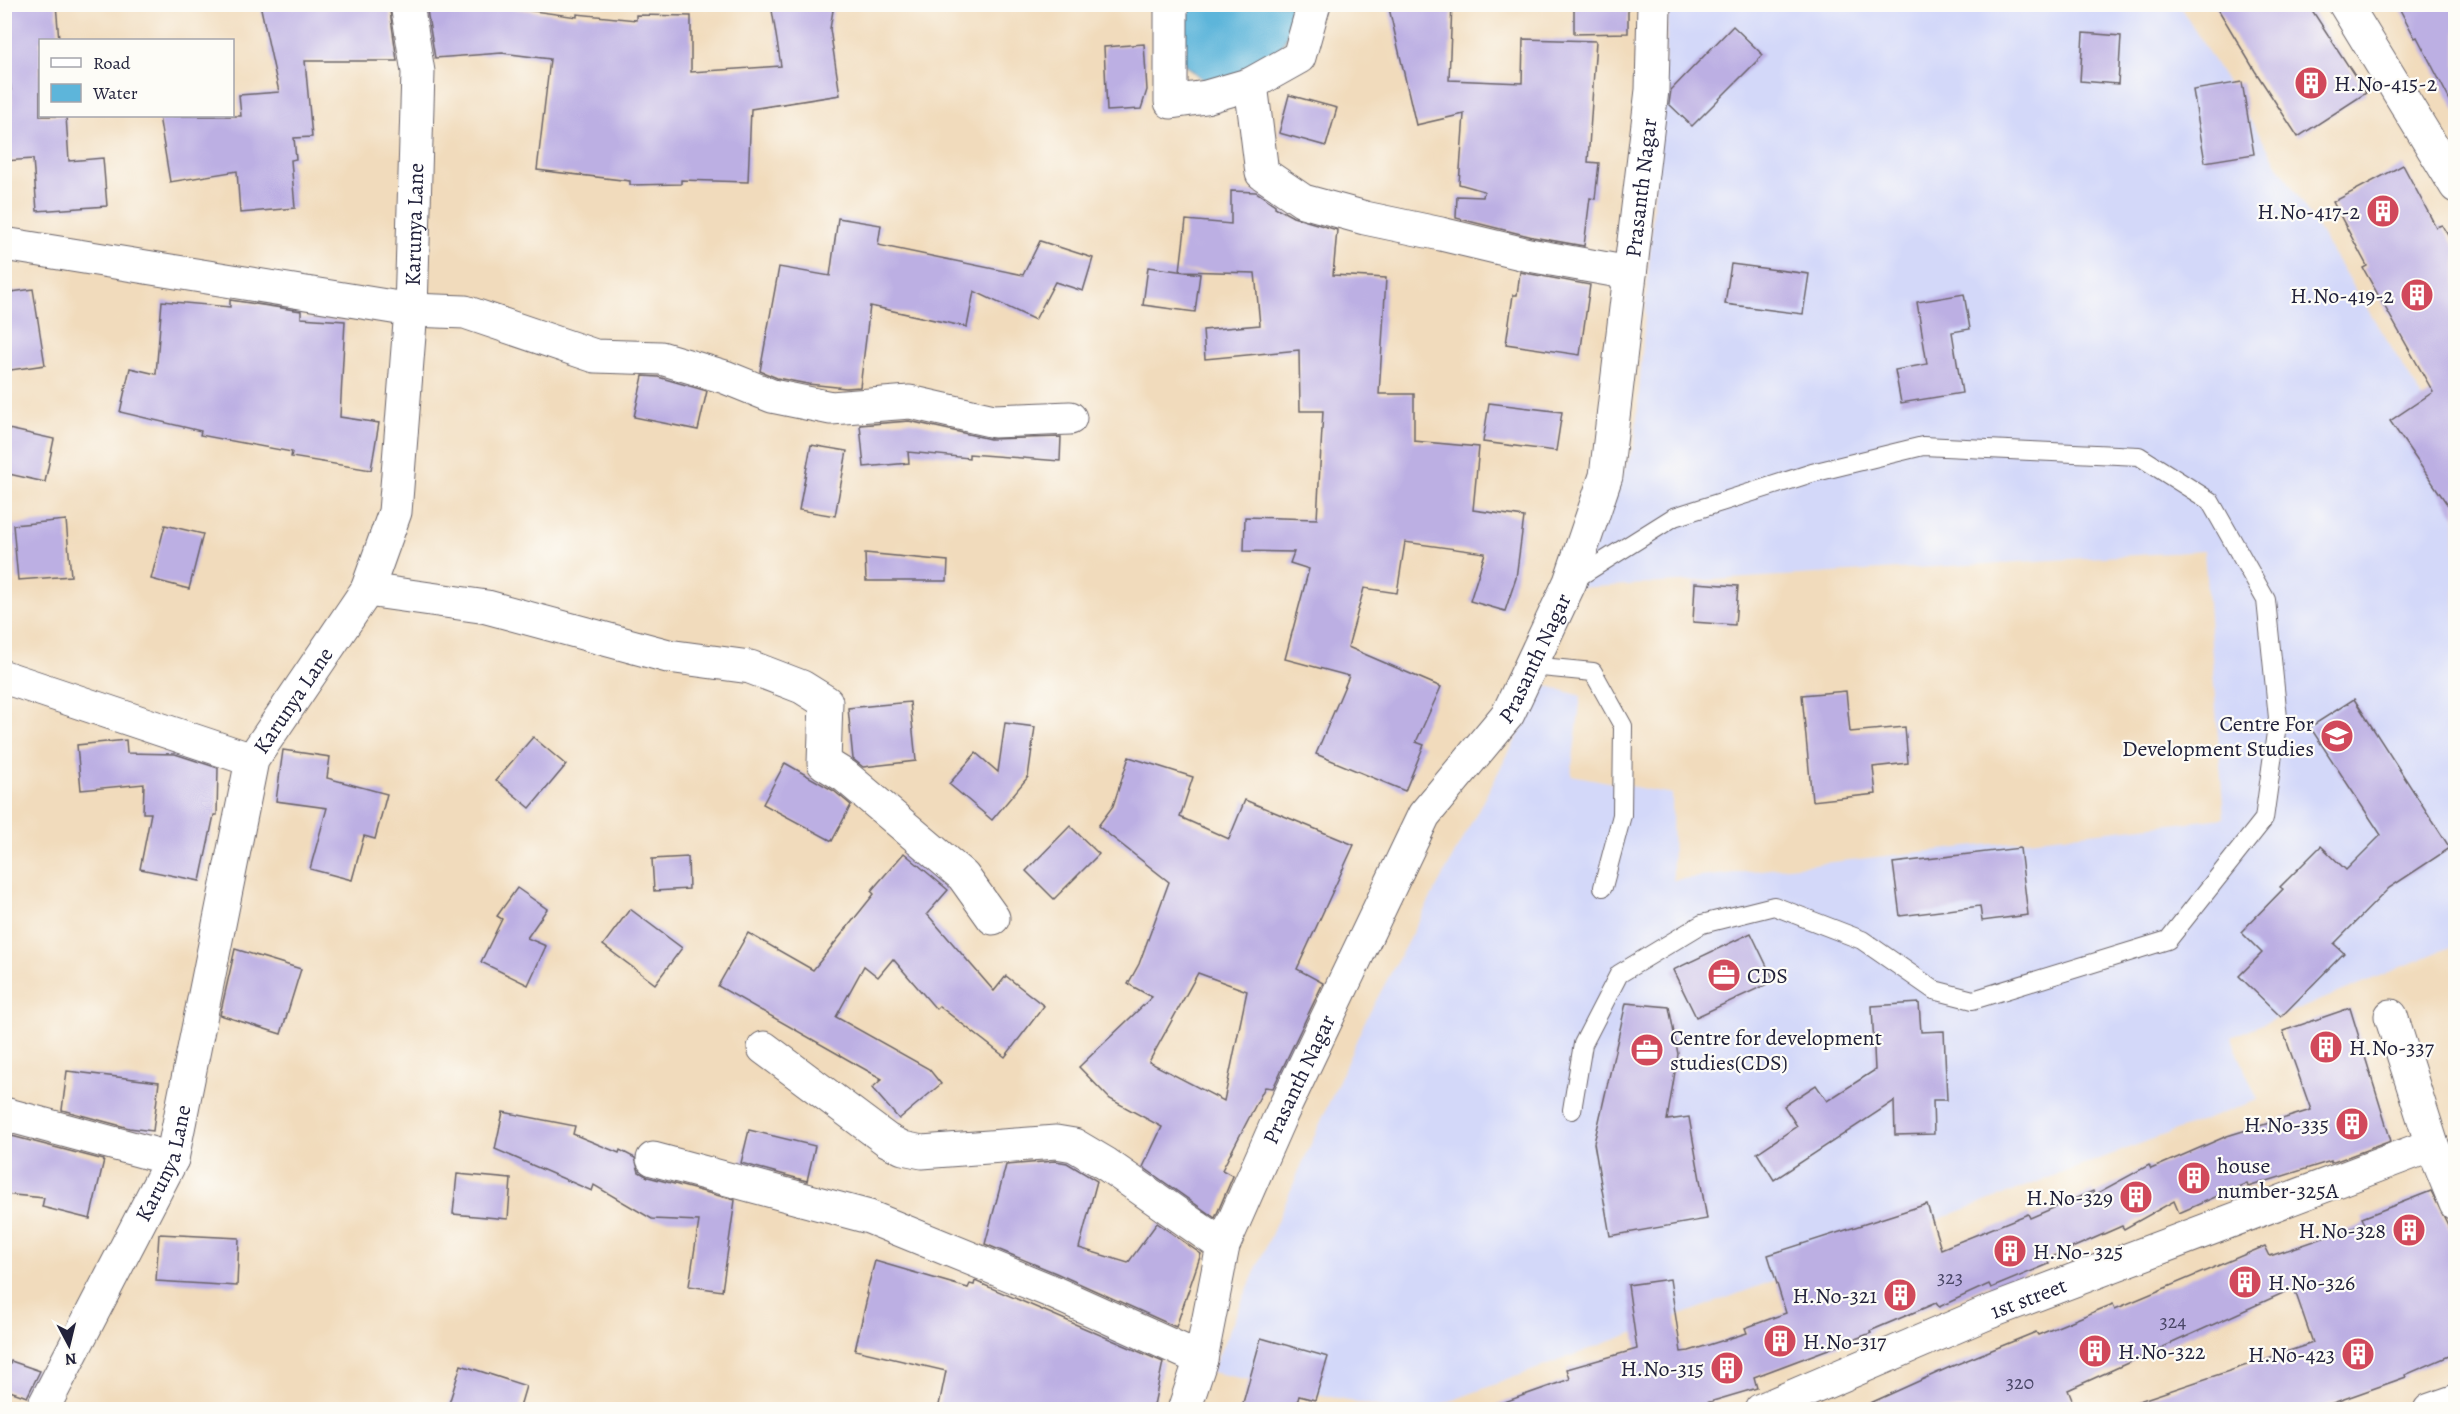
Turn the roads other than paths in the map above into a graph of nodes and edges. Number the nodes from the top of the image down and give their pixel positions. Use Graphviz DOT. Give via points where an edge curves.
graph roads {
  1 [pos="407,4"];
  2 [pos="1171,4"];
  3 [pos="1314,4"];
  4 [pos="1654,4"];
  5 [pos="2344,4"];
  6 [pos="1251,84"];
  7 [pos="2456,186"];
  8 [pos="4,244"];
  9 [pos="1630,273"];
  10 [pos="411,310"];
  11 [pos="1070,418"];
  12 [pos="1570,582"];
  13 [pos="367,590"];
  14 [pos="1531,666"];
  15 [pos="4,677"];
  16 [pos="252,760"];
  17 [pos="1603,887"];
  18 [pos="993,918"];
  19 [pos="2391,1016"];
  20 [pos="764,1048"];
  21 [pos="1572,1110"];
  22 [pos="4,1114"];
  23 [pos="2432,1145"];
  24 [pos="172,1158"];
  25 [pos="653,1159"];
  26 [pos="2456,1204"];
  27 [pos="1223,1246"];
  28 [pos="1202,1359"];
  29 [pos="2456,1401"];
  30 [pos="42,1410"];
  31 [pos="1184,1410"];
  32 [pos="1761,1410"];
  33 [pos="2430,1410"];
  1 -- 10 [label="street, Karunya Lane" via="418,72"];
  2 -- 6 [label="street" via="1171,102"];
  3 -- 6 [label="street" via="1299,57"];
  4 -- 9 [label="street, Prasanth Nagar" via="1652,90"];
  5 -- 7 [label="street"];
  6 -- 9 [label="street" via="1262,173 1303,201 1529,255"];
  8 -- 10 [label="street"];
  9 -- 12 [label="street, Prasanth Nagar" via="1606,476"];
  10 -- 11 [label="street" via="465,312 595,356 661,358 772,396 831,408 910,402 994,421"];
  10 -- 13 [label="street, Karunya Lane" via="395,512"];
  12 -- 14 [label="street, Prasanth Nagar"];
  12 -- 21 [label="lane" via="1674,517 1812,473 1923,446 2139,456 2210,501 2266,600 2278,718 2264,819 2168,940 1973,1000 1934,990 1862,940 1774,906 1702,924 1619,974 1582,1044"];
  13 -- 16 [label="street, Karunya Lane"];
  13 -- 18 [label="street" via="487,607 668,656 750,667 802,687 826,702 824,763 845,776 963,876"];
  14 -- 17 [label="lane" via="1593,672 1623,726 1622,815"];
  14 -- 27 [label="street, Prasanth Nagar" via="1508,714 1424,815 1329,1010"];
  15 -- 16 [label="street"];
  16 -- 24 [label="street, Karunya Lane"];
  19 -- 23 [label="street"];
  20 -- 27 [label="street" via="894,1144 922,1152 1056,1142 1074,1145"];
  22 -- 24 [label="street"];
  23 -- 26 [label="street"];
  23 -- 32 [label="street, 1st street" via="1987,1313"];
  24 -- 30 [label="street, Karunya Lane"];
  25 -- 28 [label="street" via="869,1217 1048,1290"];
  27 -- 28 [label="street, Prasanth Nagar"];
  28 -- 31 [label="street, Prasanth Nagar"];
  29 -- 33 [label="street"];
}
